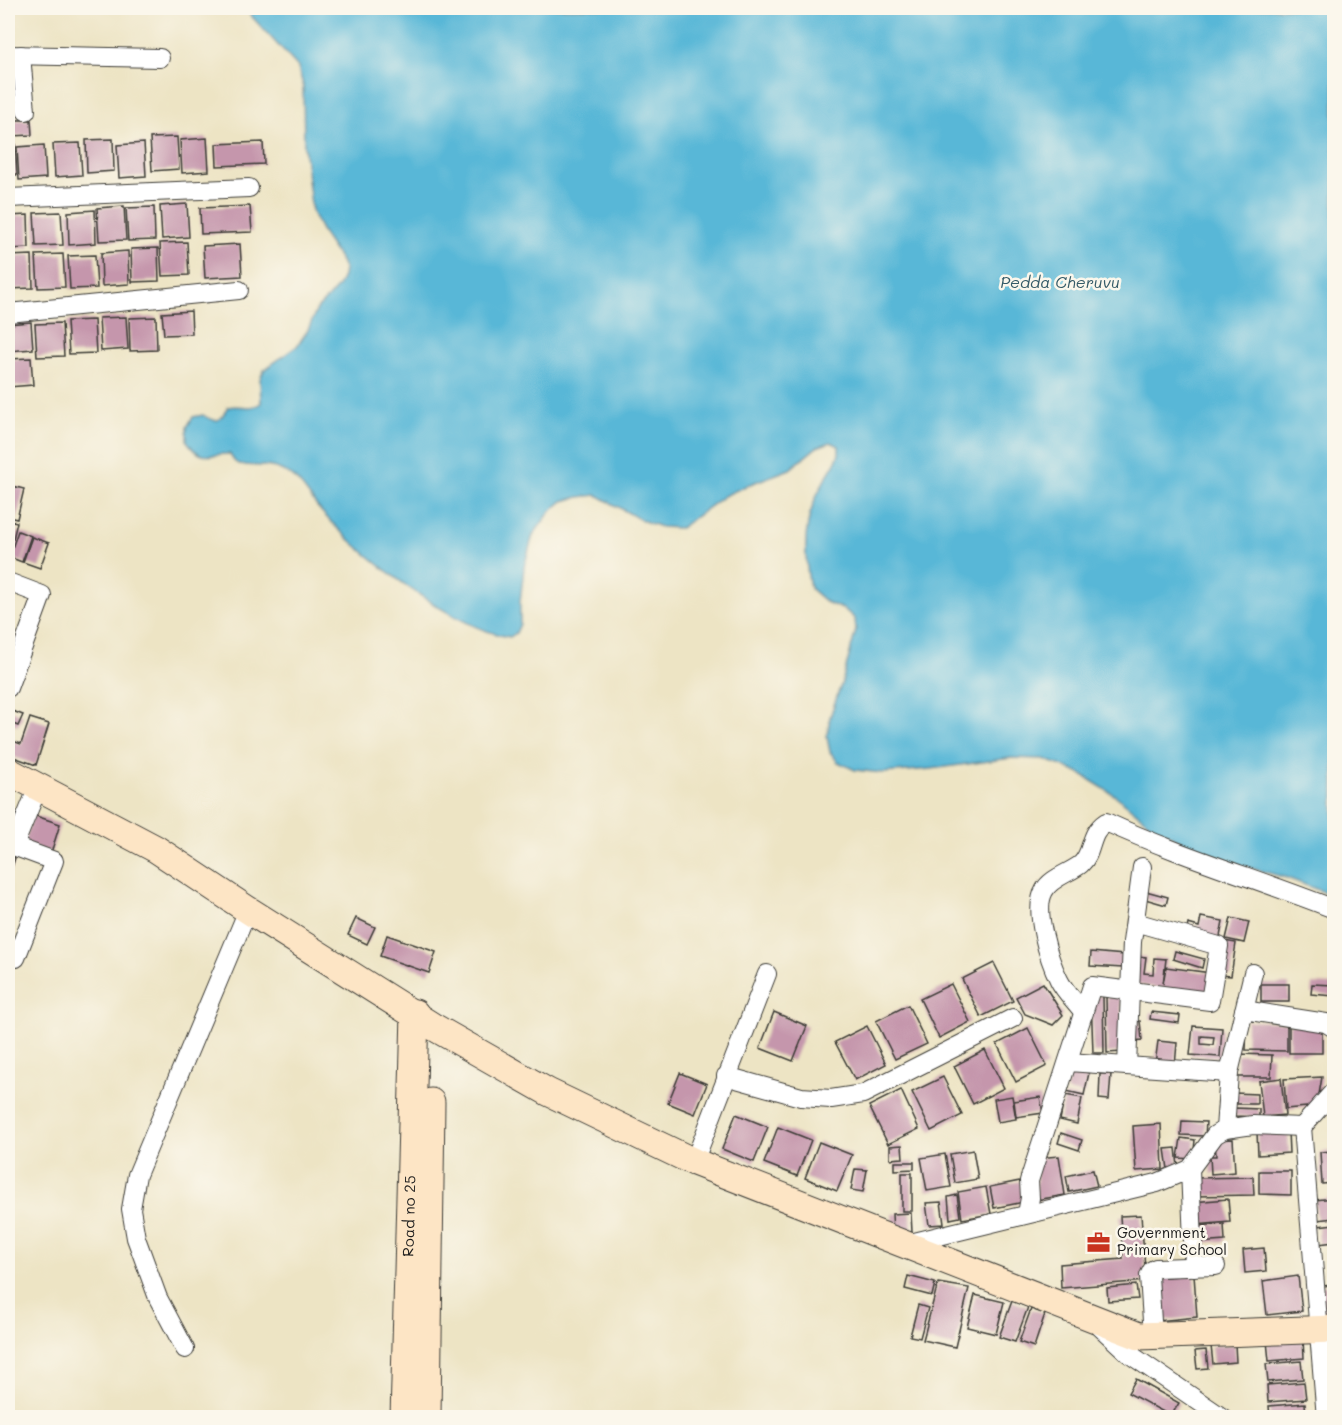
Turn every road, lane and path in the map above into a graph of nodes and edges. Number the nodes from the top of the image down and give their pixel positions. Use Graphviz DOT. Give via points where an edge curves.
graph roads {
  1 [pos="14,55"];
  2 [pos="160,58"];
  3 [pos="26,111"];
  4 [pos="249,188"];
  5 [pos="8,198"];
  6 [pos="239,290"];
  7 [pos="8,313"];
  8 [pos="8,582"];
  9 [pos="8,688"];
  10 [pos="8,771"];
  11 [pos="38,787"];
  12 [pos="11,845"];
  13 [pos="1142,867"];
  14 [pos="1335,909"];
  15 [pos="248,910"];
  16 [pos="1135,922"];
  17 [pos="8,955"];
  18 [pos="767,974"];
  19 [pos="1253,974"];
  20 [pos="1130,991"];
  21 [pos="1244,1010"];
  22 [pos="1084,1013"];
  23 [pos="1013,1018"];
  24 [pos="423,1019"];
  25 [pos="1335,1028"];
  26 [pos="1068,1062"];
  27 [pos="1127,1066"];
  28 [pos="1229,1073"];
  29 [pos="726,1076"];
  30 [pos="1335,1091"];
  31 [pos="1302,1127"];
  32 [pos="1225,1129"];
  33 [pos="694,1162"];
  34 [pos="1190,1169"];
  35 [pos="1027,1214"];
  36 [pos="906,1244"];
  37 [pos="1216,1266"];
  38 [pos="1194,1267"];
  39 [pos="418,1311"];
  40 [pos="1089,1317"];
  41 [pos="1326,1329"];
  42 [pos="1153,1336"];
  43 [pos="185,1349"];
  44 [pos="404,1418"];
  45 [pos="427,1418"];
  46 [pos="1223,1418"];
  47 [pos="1326,1418"];
  1 -- 2 [label="street"];
  1 -- 3 [label="street"];
  4 -- 5 [label="street"];
  6 -- 7 [label="street"];
  8 -- 9 [label="street" via="42,595"];
  10 -- 11 [label="street"];
  11 -- 12 [label="street"];
  11 -- 15 [label="street" via="156,849"];
  12 -- 17 [label="street" via="54,861 16,958"];
  13 -- 16 [label="street"];
  14 -- 22 [label="street" via="1155,844 1106,822 1096,828 1082,863 1044,889 1039,906 1059,981"];
  15 -- 24 [label="street"];
  15 -- 43 [label="street" via="137,1175 130,1209 149,1275"];
  16 -- 20 [label="street"];
  16 -- 20 [label="street" via="1219,946 1210,1001"];
  18 -- 29 [label="street"];
  19 -- 21 [label="street"];
  20 -- 22 [label="street" via="1092,986"];
  20 -- 27 [label="street"];
  21 -- 25 [label="street" via="1326,1023"];
  21 -- 28 [label="street"];
  22 -- 26 [label="street"];
  23 -- 29 [label="street" via="863,1094 831,1100 801,1097"];
  24 -- 33 [label="street" via="548,1092"];
  24 -- 39 [label="street, Road no 25"];
  26 -- 27 [label="street"];
  26 -- 35 [label="street" via="1029,1181"];
  27 -- 28 [label="street"];
  28 -- 32 [label="street"];
  29 -- 33 [label="street"];
  30 -- 31 [label="street"];
  31 -- 32 [label="street" via="1253,1125"];
  31 -- 41 [label="street"];
  32 -- 34 [label="street" via="1215,1135"];
  33 -- 36 [label="street"];
  34 -- 35 [label="street" via="1157,1183"];
  34 -- 38 [label="street"];
  35 -- 36 [label="street"];
  36 -- 40 [label="street"];
  37 -- 38 [label="street"];
  38 -- 42 [label="street" via="1152,1270 1149,1276"];
  39 -- 44 [label="street, Road no 25"];
  39 -- 45 [label="street, Road no 25"];
  40 -- 42 [label="street" via="1139,1336"];
  40 -- 46 [label="street" via="1128,1353"];
  41 -- 42 [label="street"];
  41 -- 47 [label="street"];
}
